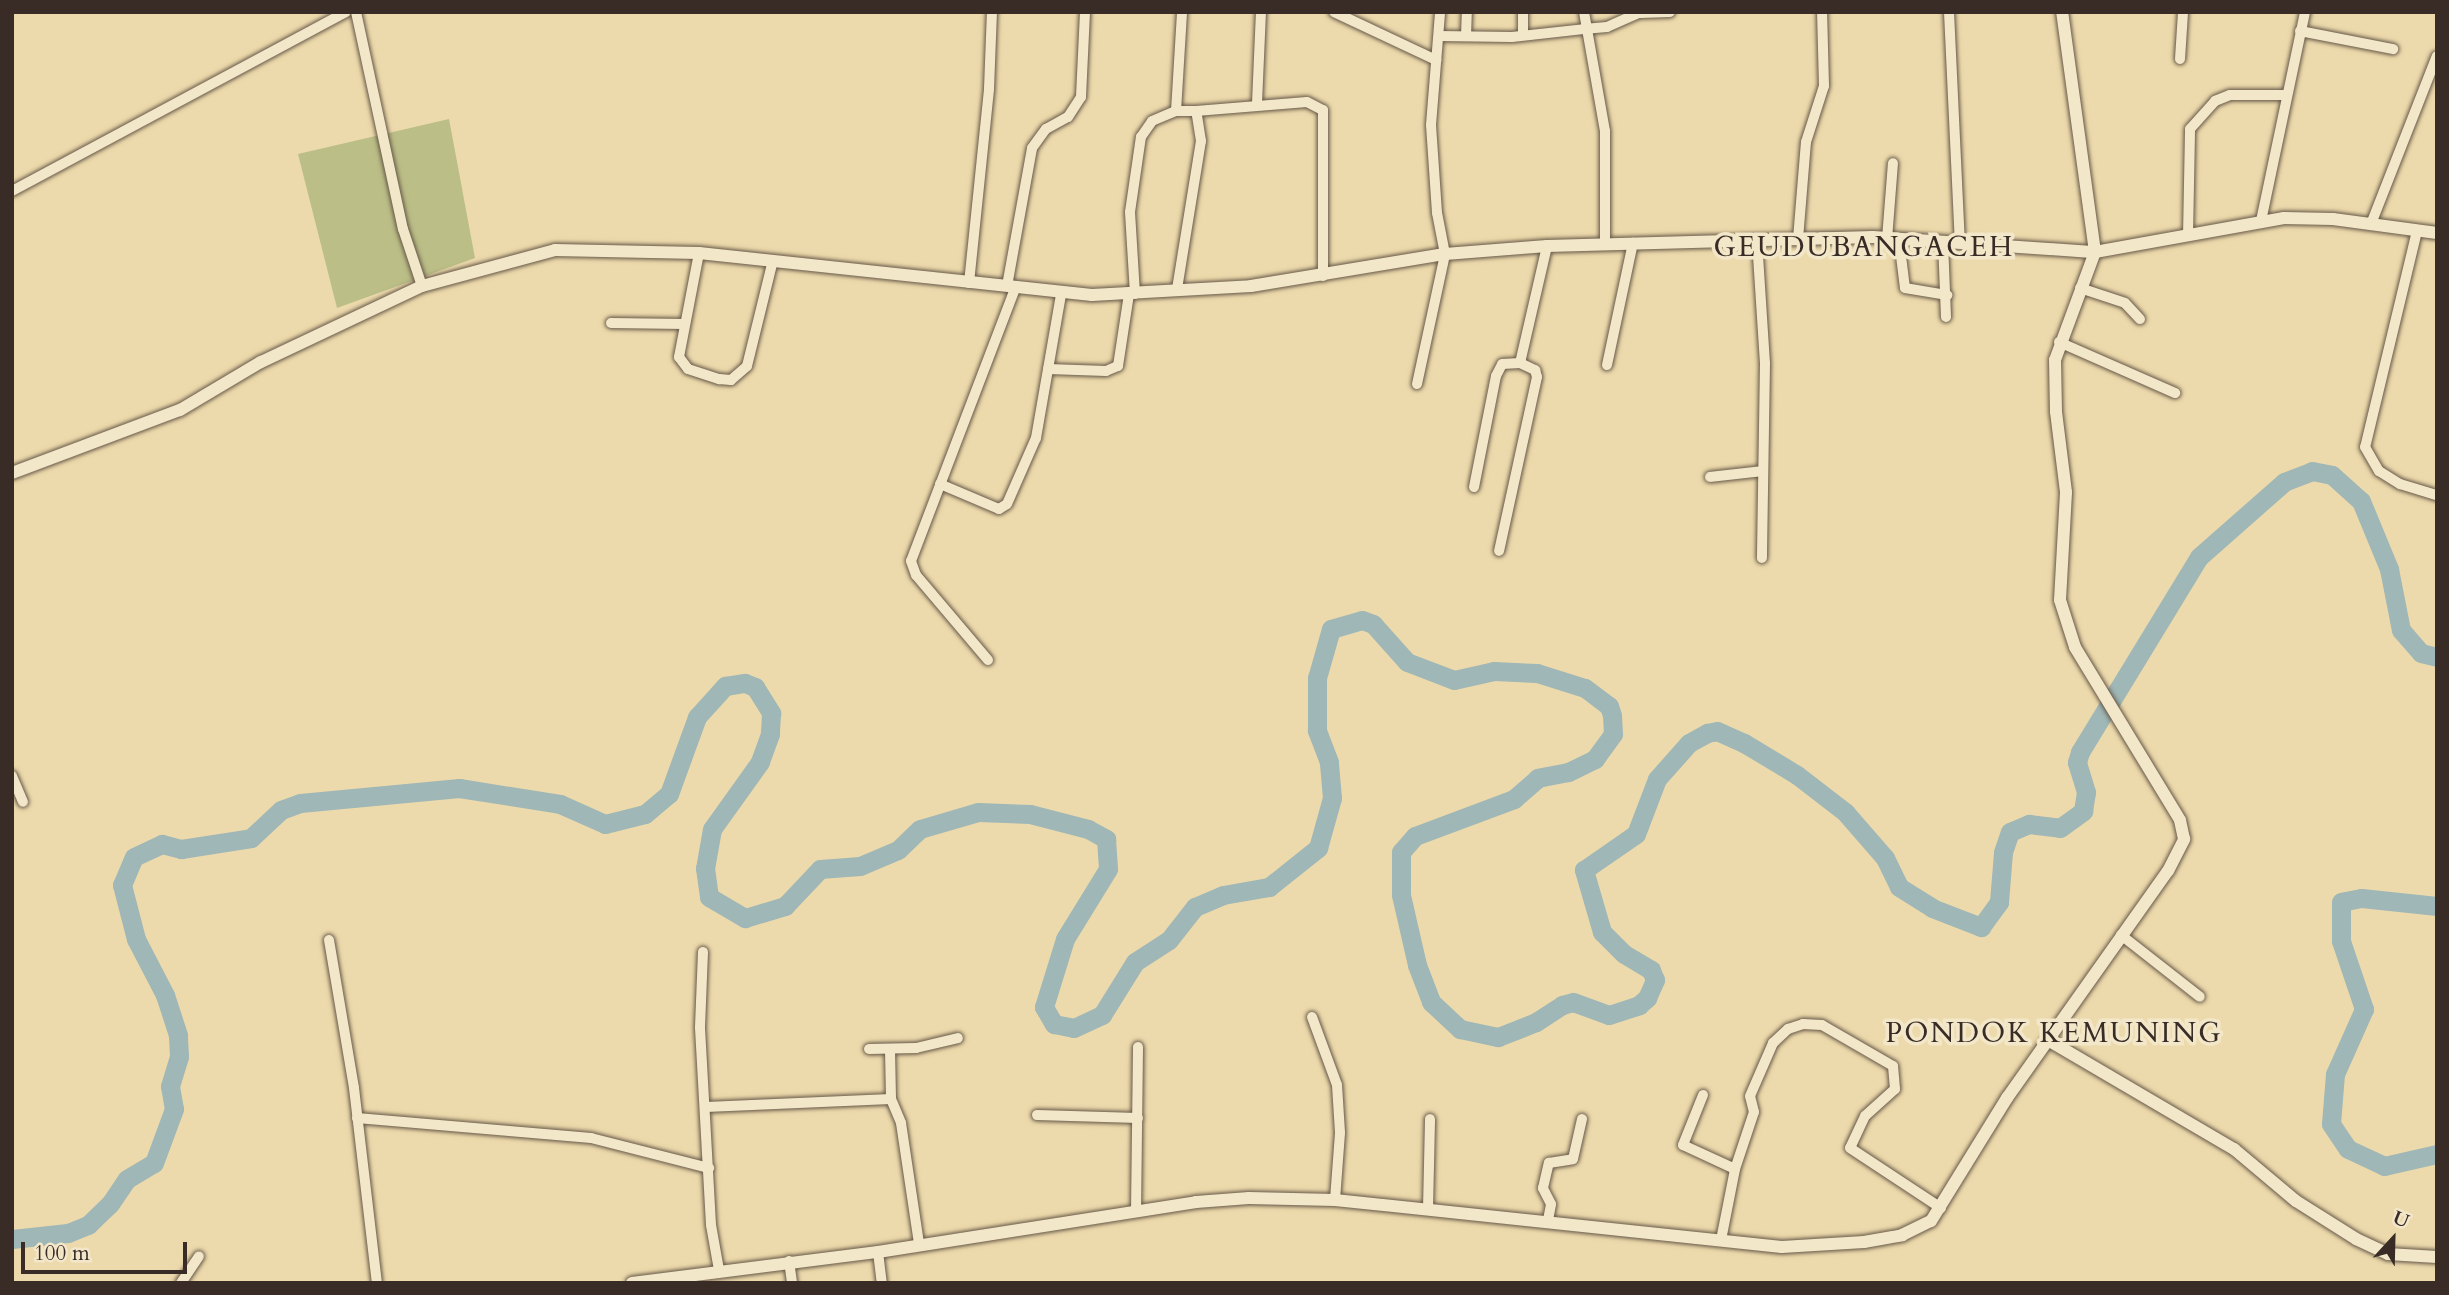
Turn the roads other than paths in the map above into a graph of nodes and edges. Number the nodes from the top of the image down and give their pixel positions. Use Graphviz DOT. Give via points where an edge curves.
graph roads {
  1 [pos="346,12"];
  2 [pos="356,12"];
  3 [pos="992,12"];
  4 [pos="1086,12"];
  5 [pos="1182,12"];
  6 [pos="1261,12"];
  7 [pos="1335,12"];
  8 [pos="1440,12"];
  9 [pos="1466,12"];
  10 [pos="1523,12"];
  11 [pos="1584,12"];
  12 [pos="1670,12"];
  13 [pos="1822,12"];
  14 [pos="1949,12"];
  15 [pos="2062,12"];
  16 [pos="2183,12"];
  17 [pos="2305,12"];
  18 [pos="1640,13"];
  19 [pos="1584,29"];
  20 [pos="2300,31"];
  21 [pos="1523,35"];
  22 [pos="1439,36"];
  23 [pos="1466,36"];
  24 [pos="2393,49"];
  25 [pos="2437,55"];
  26 [pos="2180,59"];
  27 [pos="1436,60"];
  28 [pos="2287,96"];
  29 [pos="1257,103"];
  30 [pos="1177,111"];
  31 [pos="1196,111"];
  32 [pos="1893,163"];
  33 [pos="12,191"];
  34 [pos="2261,220"];
  35 [pos="2371,224"];
  36 [pos="2417,231"];
  37 [pos="2437,233"];
  38 [pos="2188,236"];
  39 [pos="1798,239"];
  40 [pos="1757,240"];
  41 [pos="1893,240"];
  42 [pos="1943,242"];
  43 [pos="1633,243"];
  44 [pos="1960,243"];
  45 [pos="1605,244"];
  46 [pos="1547,246"];
  47 [pos="2095,252"];
  48 [pos="699,253"];
  49 [pos="1445,254"];
  50 [pos="772,264"];
  51 [pos="1323,276"];
  52 [pos="969,283"];
  53 [pos="422,286"];
  54 [pos="1011,287"];
  55 [pos="2080,288"];
  56 [pos="1177,289"];
  57 [pos="1132,294"];
  58 [pos="1061,295"];
  59 [pos="1947,295"];
  60 [pos="1946,317"];
  61 [pos="2140,319"];
  62 [pos="611,323"];
  63 [pos="685,324"];
  64 [pos="2059,342"];
  65 [pos="1520,363"];
  66 [pos="1607,365"];
  67 [pos="1048,369"];
  68 [pos="1418,384"];
  69 [pos="2175,393"];
  70 [pos="1763,471"];
  71 [pos="12,473"];
  72 [pos="1710,477"];
  73 [pos="940,484"];
  74 [pos="1474,487"];
  75 [pos="2437,495"];
  76 [pos="1499,551"];
  77 [pos="1762,558"];
  78 [pos="988,660"];
  79 [pos="12,776"];
  80 [pos="23,802"];
  81 [pos="2121,935"];
  82 [pos="329,940"];
  83 [pos="703,952"];
  84 [pos="2200,998"];
  85 [pos="1312,1017"];
  86 [pos="958,1038"];
  87 [pos="2048,1040"];
  88 [pos="1138,1047"];
  89 [pos="869,1049"];
  90 [pos="890,1050"];
  91 [pos="1703,1095"];
  92 [pos="891,1100"];
  93 [pos="706,1107"];
  94 [pos="1037,1115"];
  95 [pos="357,1118"];
  96 [pos="1138,1118"];
  97 [pos="1430,1119"];
  98 [pos="1582,1119"];
  99 [pos="709,1168"];
  100 [pos="1735,1169"];
  101 [pos="1335,1200"];
  102 [pos="1941,1208"];
  103 [pos="1429,1209"];
  104 [pos="1136,1212"];
  105 [pos="1548,1220"];
  106 [pos="1721,1240"];
  107 [pos="919,1244"];
  108 [pos="878,1252"];
  109 [pos="199,1256"];
  110 [pos="2437,1257"];
  111 [pos="789,1261"];
  112 [pos="719,1270"];
  113 [pos="702,1278"];
  114 [pos="181,1283"];
  115 [pos="377,1283"];
  116 [pos="632,1283"];
  117 [pos="792,1283"];
  118 [pos="883,1283"];
  1 -- 33 [label="street"];
  2 -- 53 [label="street" via="403,229"];
  3 -- 52 [label="street" via="989,89"];
  4 -- 54 [label="street" via="1081,97 1068,117 1046,129 1032,148"];
  5 -- 30 [label="street"];
  6 -- 29 [label="street"];
  7 -- 27 [label="street"];
  8 -- 22 [label="street"];
  9 -- 23 [label="street"];
  10 -- 21 [label="street"];
  11 -- 19 [label="street"];
  12 -- 18 [label="street"];
  13 -- 39 [label="street" via="1824,86 1806,142"];
  14 -- 44 [label="street"];
  15 -- 47 [label="street"];
  16 -- 26 [label="street"];
  17 -- 20 [label="street"];
  18 -- 19 [label="street" via="1607,27"];
  19 -- 21 [label="street"];
  19 -- 45 [label="street" via="1605,131"];
  20 -- 24 [label="street"];
  20 -- 28 [label="street"];
  21 -- 23 [label="street"];
  22 -- 23 [label="street"];
  22 -- 27 [label="street"];
  25 -- 35 [label="street"];
  27 -- 49 [label="street" via="1433,159"];
  28 -- 34 [label="street"];
  28 -- 38 [label="street" via="2230,95 2215,100 2190,129"];
  29 -- 31 [label="street"];
  29 -- 51 [label="street" via="1307,102 1323,110"];
  30 -- 31 [label="street"];
  30 -- 57 [label="street" via="1145,127 1137,153 1129,212"];
  31 -- 56 [label="street" via="1201,124 1199,172"];
  32 -- 41 [label="street"];
  34 -- 35 [label="street" via="2311,218"];
  34 -- 38 [label="street"];
  35 -- 36 [label="street"];
  36 -- 37 [label="street"];
  36 -- 75 [label="street" via="2365,446 2379,471 2400,484"];
  38 -- 47 [label="street"];
  39 -- 40 [label="street"];
  39 -- 41 [label="street"];
  40 -- 43 [label="street"];
  40 -- 70 [label="street" via="1765,363"];
  41 -- 42 [label="street"];
  41 -- 59 [label="street" via="1905,288"];
  42 -- 44 [label="street"];
  42 -- 59 [label="street"];
  43 -- 45 [label="street"];
  43 -- 66 [label="street"];
  44 -- 47 [label="street"];
  45 -- 46 [label="street"];
  46 -- 49 [label="street"];
  46 -- 65 [label="street"];
  47 -- 55 [label="street"];
  48 -- 50 [label="street"];
  48 -- 53 [label="street" via="555,250"];
  48 -- 63 [label="street"];
  49 -- 51 [label="street"];
  49 -- 68 [label="street"];
  50 -- 52 [label="street"];
  50 -- 63 [label="street" via="742,373 731,380 719,379 682,364"];
  51 -- 56 [label="street"];
  52 -- 54 [label="street"];
  53 -- 71 [label="street" via="261,362 180,410"];
  54 -- 58 [label="street"];
  54 -- 73 [label="street"];
  55 -- 61 [label="street" via="2125,303"];
  55 -- 64 [label="street"];
  56 -- 57 [label="street"];
  57 -- 58 [label="street"];
  57 -- 67 [label="street" via="1118,366 1106,371"];
  58 -- 67 [label="street"];
  59 -- 60 [label="street"];
  62 -- 63 [label="street"];
  64 -- 69 [label="street"];
  64 -- 81 [label="street" via="2055,400 2066,514 2060,600 2076,647 2180,820 2184,839 2168,871"];
  65 -- 74 [label="street" via="1502,364 1496,376"];
  65 -- 76 [label="street" via="1535,370 1537,377"];
  67 -- 73 [label="street" via="1036,438 1007,504 999,509"];
  70 -- 72 [label="street"];
  70 -- 77 [label="street"];
  73 -- 78 [label="street" via="912,555 912,568"];
  79 -- 80 [label="street"];
  81 -- 84 [label="street"];
  81 -- 87 [label="street"];
  82 -- 95 [label="street"];
  83 -- 93 [label="street" via="699,995"];
  85 -- 101 [label="street" via="1337,1085 1340,1133"];
  86 -- 90 [label="street"];
  87 -- 102 [label="street"];
  87 -- 110 [label="street" via="2234,1149 2296,1201 2356,1239 2388,1254"];
  88 -- 96 [label="street"];
  89 -- 90 [label="street"];
  90 -- 92 [label="street"];
  91 -- 100 [label="street" via="1682,1142"];
  92 -- 93 [label="street"];
  92 -- 107 [label="street" via="901,1123"];
  93 -- 99 [label="street"];
  94 -- 96 [label="street"];
  95 -- 99 [label="street" via="591,1138"];
  95 -- 115 [label="street"];
  96 -- 104 [label="street"];
  97 -- 103 [label="street"];
  98 -- 105 [label="street" via="1573,1159 1549,1163 1543,1188 1551,1203"];
  99 -- 112 [label="street" via="711,1225"];
  100 -- 102 [label="street" via="1754,1112 1750,1096 1773,1043 1796,1025 1817,1024 1891,1063 1896,1073 1895,1089 1866,1116 1851,1149"];
  100 -- 106 [label="street"];
  101 -- 103 [label="street"];
  101 -- 104 [label="street" via="1249,1198"];
  102 -- 106 [label="street" via="1931,1221 1902,1235 1864,1242 1782,1247"];
  103 -- 105 [label="street"];
  104 -- 107 [label="street"];
  105 -- 106 [label="street"];
  107 -- 108 [label="street"];
  108 -- 111 [label="street"];
  108 -- 118 [label="street"];
  109 -- 114 [label="street"];
  111 -- 112 [label="street"];
  111 -- 117 [label="street"];
  112 -- 113 [label="street"];
  113 -- 116 [label="street"];
}
